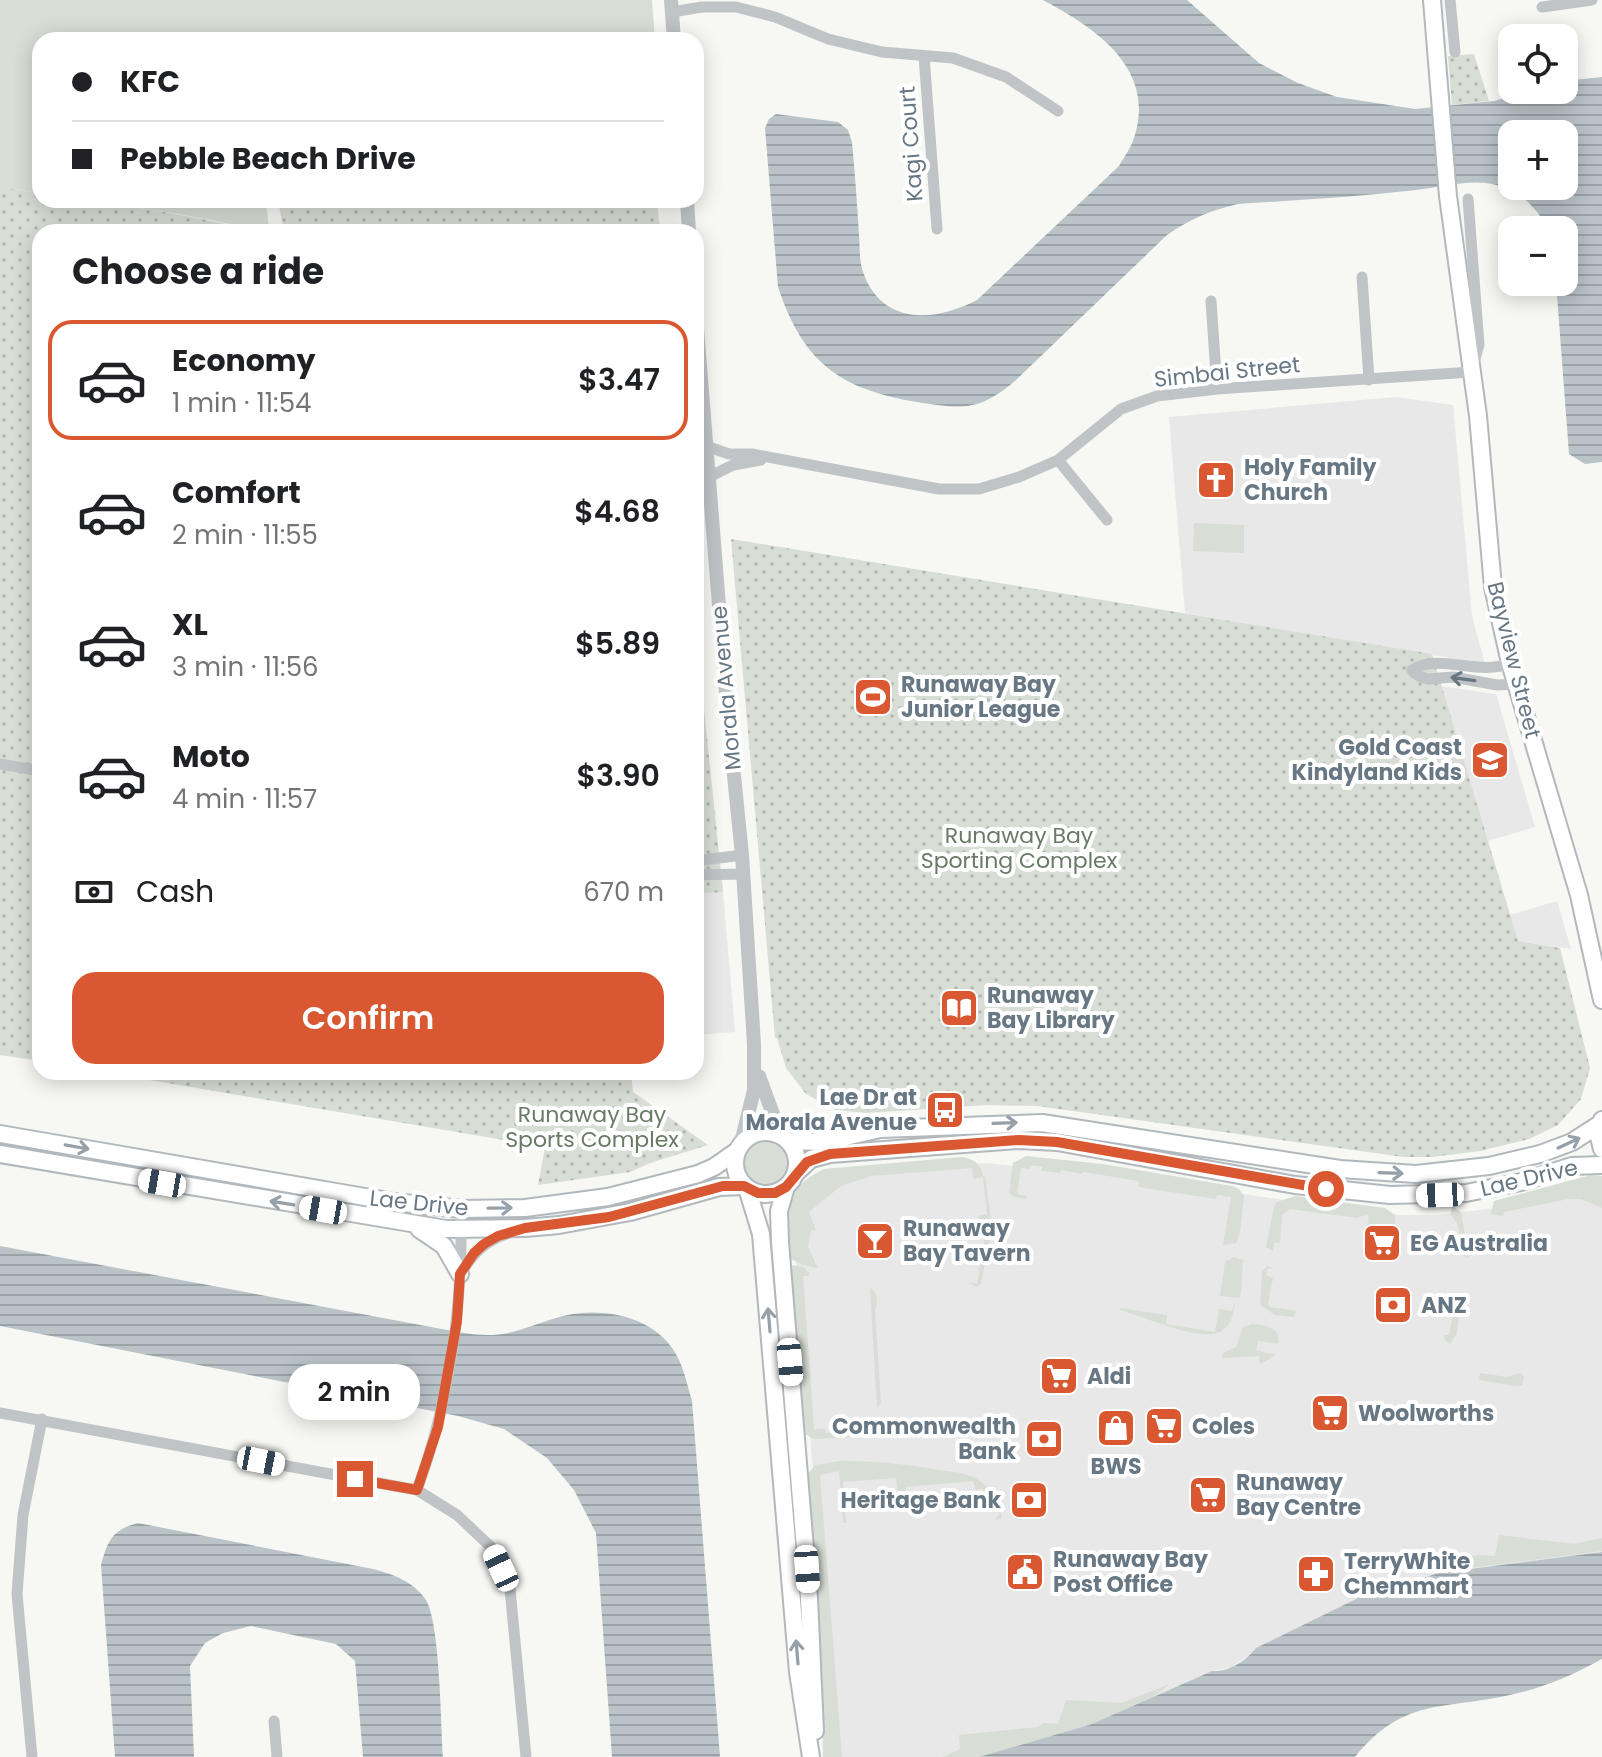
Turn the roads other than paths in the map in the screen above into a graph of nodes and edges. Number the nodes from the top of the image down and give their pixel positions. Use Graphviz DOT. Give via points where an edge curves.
graph roads {
  1 [pos="1432,0"];
  2 [pos="1450,0"];
  3 [pos="1592,0"];
  4 [pos="671,6"];
  5 [pos="1542,7"];
  6 [pos="673,32"];
  7 [pos="1455,52"];
  8 [pos="924,56"];
  9 [pos="1058,111"];
  10 [pos="1468,199"];
  11 [pos="937,229"];
  12 [pos="1362,277"];
  13 [pos="1211,301"];
  14 [pos="1471,372"];
  15 [pos="1369,380"];
  16 [pos="1217,389"];
  17 [pos="704,420"];
  18 [pos="706,446"];
  19 [pos="773,458"];
  20 [pos="1058,460"];
  21 [pos="709,477"];
  22 [pos="1107,520"];
  23 [pos="1510,663"];
  24 [pos="1516,684"];
  25 [pos="0,764"];
  26 [pos="32,770"];
  27 [pos="742,855"];
  28 [pos="704,860"];
  29 [pos="743,874"];
  30 [pos="704,875"];
  31 [pos="1579,895"];
  32 [pos="1602,952"];
  33 [pos="1602,1000"];
  34 [pos="755,1060"];
  35 [pos="1601,1122"];
  36 [pos="0,1134"];
  37 [pos="785,1139"];
  38 [pos="739,1147"];
  39 [pos="1602,1149"];
  40 [pos="0,1154"];
  41 [pos="1602,1165"];
  42 [pos="1481,1167"];
  43 [pos="796,1173"];
  44 [pos="745,1187"];
  45 [pos="786,1187"];
  46 [pos="1466,1193"];
  47 [pos="461,1209"];
  48 [pos="412,1225"];
  49 [pos="525,1228"];
  50 [pos="461,1229"];
  51 [pos="460,1274"];
  52 [pos="0,1413"];
  53 [pos="42,1419"];
  54 [pos="417,1490"];
  55 [pos="274,1721"];
  56 [pos="32,1757"];
  57 [pos="277,1757"];
  58 [pos="526,1757"];
  59 [pos="813,1757"];
  1 -- 14 [label="main road, Bayview Street" via="1448,196"];
  2 -- 7 [label="street"];
  3 -- 5 [label="street"];
  4 -- 6 [label="street"];
  4 -- 8 [label="street" via="736,7 828,39"];
  8 -- 9 [label="street" via="953,58 1006,77"];
  8 -- 11 [label="street, Kagi Court"];
  10 -- 14 [label="street, Bayview Street" via="1479,345"];
  12 -- 15 [label="street"];
  13 -- 16 [label="street"];
  14 -- 15 [label="street, Simbai Street"];
  14 -- 23 [label="main road, Bayview Street" via="1493,587"];
  15 -- 16 [label="street, Simbai Street"];
  16 -- 20 [label="street, Simbai Street" via="1157,396 1121,409"];
  17 -- 18 [label="street, Morala Avenue"];
  18 -- 19 [label="street, Simbai Street"];
  18 -- 21 [label="street, Morala Avenue"];
  19 -- 20 [label="street, Simbai Street" via="939,489 979,489"];
  19 -- 21 [label="street, Simbai Street" via="733,465"];
  20 -- 22 [label="street"];
  21 -- 27 [label="street, Morala Avenue"];
  23 -- 24 [label="main road, Bayview Street"];
  24 -- 23 [label="street, one-way" via="1428,679 1412,670 1428,663 1485,669"];
  24 -- 31 [label="main road, Bayview Street"];
  25 -- 26 [label="street"];
  27 -- 28 [label="street"];
  27 -- 29 [label="street, Morala Avenue"];
  29 -- 30 [label="street"];
  29 -- 34 [label="street, Morala Avenue"];
  31 -- 32 [label="main road, Bayview Street"];
  31 -- 33 [label="main road, Bayview Street"];
  34 -- 37 [label="street, Morala Avenue" via="763,1093"];
  34 -- 38 [label="street, Morala Avenue" via="751,1112"];
  35 -- 39 [label="main road"];
  42 -- 35 [label="main road, Lae Drive, one-way" via="1551,1150"];
  36 -- 47 [label="main road, Lae Drive, one-way"];
  37 -- 38 [label="main road" via="756,1133"];
  37 -- 42 [label="main road, Lae Drive, one-way" via="823,1142 880,1129 1042,1123 1357,1171 1416,1174"];
  37 -- 43 [label="main road" via="796,1156"];
  38 -- 44 [label="main road" via="735,1170"];
  47 -- 38 [label="main road, Lae Drive, one-way" via="536,1207 618,1195 698,1174"];
  48 -- 40 [label="main road, Lae Drive, one-way"];
  41 -- 46 [label="main road, Lae Drive" via="1572,1166"];
  42 -- 46 [label="main road"];
  43 -- 45 [label="main road"];
  43 -- 46 [label="main road, Lae Drive" via="811,1159 830,1154 1019,1140 1342,1191"];
  44 -- 45 [label="main road" via="769,1194"];
  44 -- 49 [label="main road, Lae Drive" via="719,1187 609,1217"];
  59 -- 44 [label="main road, one-way" via="798,1672 761,1234"];
  45 -- 59 [label="main road" via="779,1224 813,1644"];
  47 -- 50 [label="street"];
  48 -- 50 [label="main road, Lae Drive"];
  48 -- 51 [label="main road" via="444,1246"];
  49 -- 50 [label="main road, Lae Drive"];
  49 -- 51 [label="street" via="484,1244"];
  50 -- 51 [label="street"];
  51 -- 54 [label="street" via="440,1417"];
  52 -- 53 [label="street"];
  53 -- 54 [label="street"];
  53 -- 56 [label="street" via="23,1515 17,1594"];
  54 -- 58 [label="street" via="457,1515 491,1547 510,1589"];
  55 -- 57 [label="street"];
}
